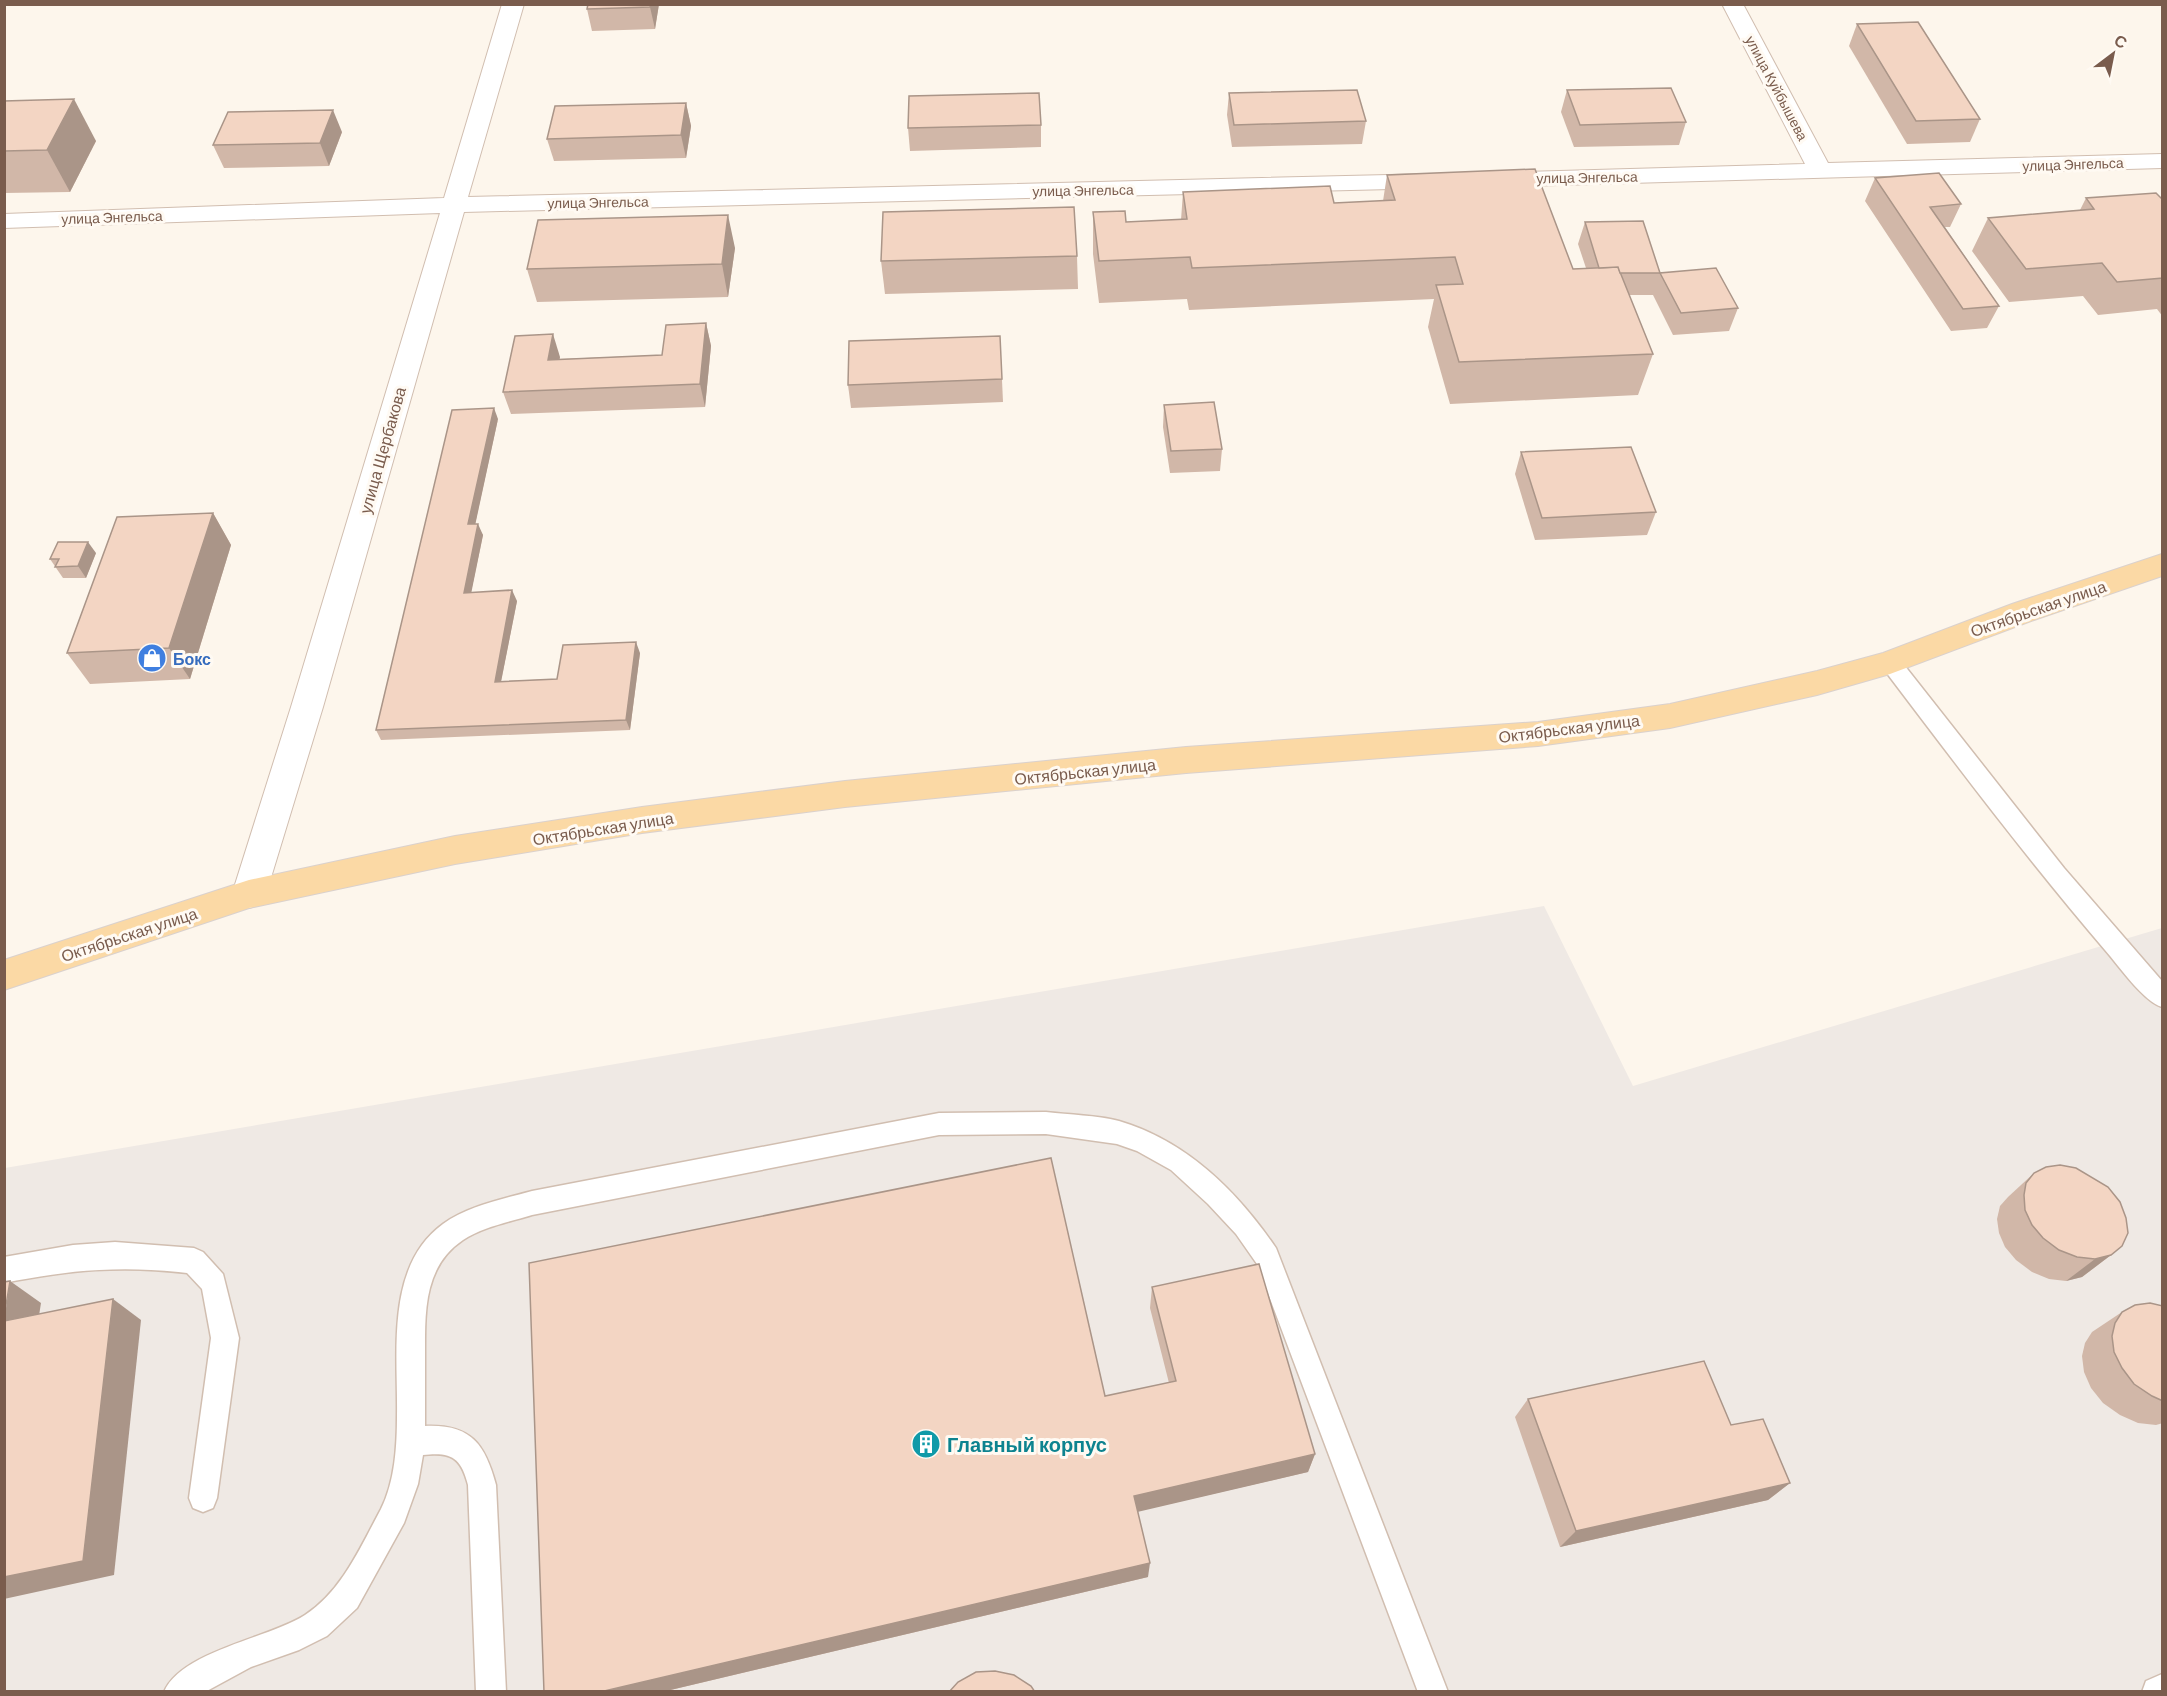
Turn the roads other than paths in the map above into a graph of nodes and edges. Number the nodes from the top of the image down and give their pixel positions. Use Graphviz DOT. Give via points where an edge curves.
graph roads {
  1 [pos="513,4"];
  2 [pos="1732,4"];
  3 [pos="2163,161"];
  4 [pos="1821,172"];
  5 [pos="1473,180"];
  6 [pos="1449,181"];
  7 [pos="454,205"];
  8 [pos="4,220"];
  9 [pos="2163,565"];
  10 [pos="1890,662"];
  11 [pos="249,894"];
  12 [pos="4,975"];
  13 [pos="2163,997"];
  14 [pos="4,1270"];
  15 [pos="411,1442"];
  16 [pos="203,1498"];
  17 [pos="2163,1689"];
  18 [pos="179,1692"];
  19 [pos="491,1692"];
  20 [pos="1433,1692"];
  21 [pos="2157,1692"];
  1 -- 7 [label="street, улица Щербакова"];
  2 -- 4 [label="street, улица Куйбышева"];
  3 -- 4 [label="street, улица Энгельса"];
  4 -- 5 [label="street, улица Энгельса"];
  6 -- 7 [label="street, улица Энгельса"];
  7 -- 8 [label="street, улица Энгельса"];
  7 -- 11 [label="street, улица Щербакова"];
  9 -- 10 [label="main road, Октябрьская улица"];
  10 -- 11 [label="main road, Октябрьская улица" via="1670,716 1472,740 1186,760 741,806 455,850"];
  10 -- 13 [label="lane" via="2019,829 2112,943"];
  11 -- 12 [label="main road, Октябрьская улица"];
  14 -- 16 [label="lane" via="113,1255 157,1257 194,1261 214,1283 225,1338"];
  15 -- 18 [label="lane" via="394,1514 347,1598 316,1625 204,1674"];
  15 -- 19 [label="lane" via="440,1438 464,1446 477,1463 482,1485"];
  15 -- 20 [label="lane" via="412,1303 417,1280 429,1255 448,1233 471,1221 532,1203 939,1124 1046,1123 1117,1132 1145,1142 1180,1162 1245,1225 1267,1257"];
  17 -- 21 [label="lane"];
}
